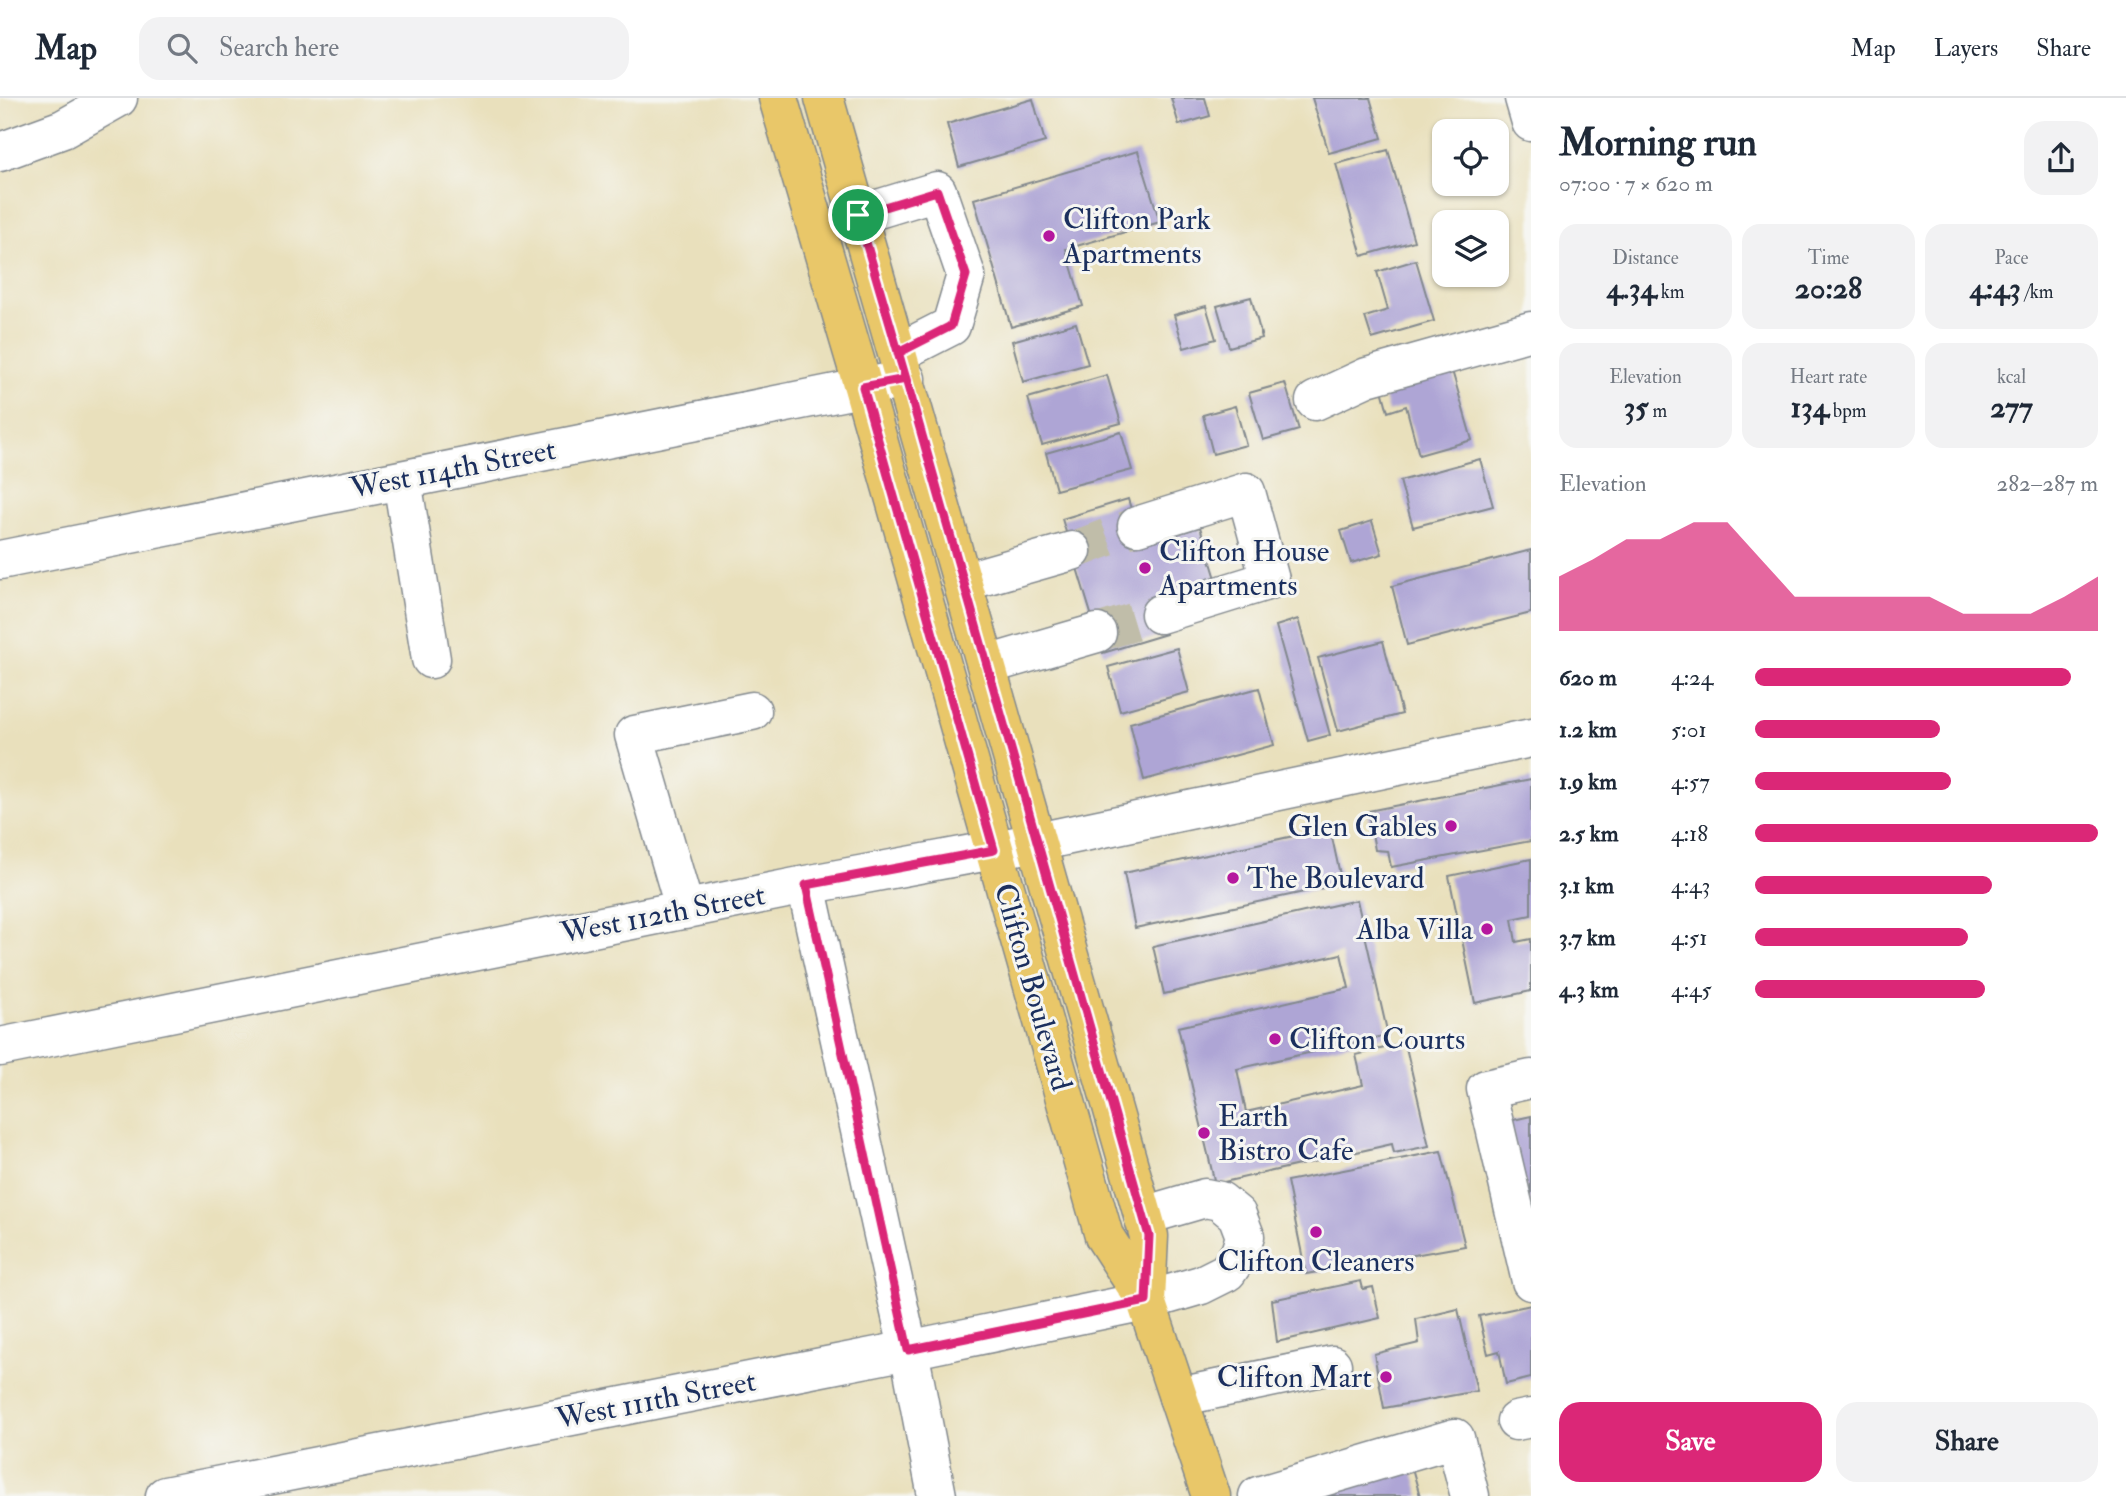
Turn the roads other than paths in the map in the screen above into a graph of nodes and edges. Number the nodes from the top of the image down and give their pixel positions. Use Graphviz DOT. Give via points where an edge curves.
graph roads {
  1 [pos="118,98"];
  2 [pos="778,98"];
  3 [pos="824,98"];
  4 [pos="1524,98"];
  5 [pos="1531,122"];
  6 [pos="0,152"];
  7 [pos="858,215"];
  8 [pos="1531,331"];
  9 [pos="902,366"];
  10 [pos="863,387"];
  11 [pos="1315,401"];
  12 [pos="402,480"];
  13 [pos="1137,526"];
  14 [pos="1072,551"];
  15 [pos="0,560"];
  16 [pos="963,582"];
  17 [pos="1160,614"];
  18 [pos="1097,633"];
  19 [pos="431,659"];
  20 [pos="987,665"];
  21 [pos="752,711"];
  22 [pos="1531,737"];
  23 [pos="1037,842"];
  24 [pos="994,850"];
  25 [pos="806,885"];
  26 [pos="685,910"];
  27 [pos="0,1047"];
  28 [pos="1531,1079"];
  29 [pos="1143,1216"];
  30 [pos="1531,1280"];
  31 [pos="1146,1301"];
  32 [pos="908,1350"];
  33 [pos="1332,1364"];
  34 [pos="1178,1397"];
  35 [pos="165,1496"];
  36 [pos="937,1496"];
  37 [pos="1211,1496"];
  38 [pos="1258,1496"];
  39 [pos="1470,1496"];
  1 -- 6 [label="street" via="63,129"];
  2 -- 10 [label="main road, Clifton Boulevard"];
  3 -- 7 [label="main road, Clifton Boulevard"];
  4 -- 5 [label="street"];
  7 -- 9 [label="main road, Clifton Boulevard"];
  7 -- 9 [label="street, West 114th Street" via="937,191 966,275 951,326"];
  8 -- 11 [label="street" via="1367,377"];
  9 -- 10 [label="street, West 114th Street"];
  9 -- 16 [label="main road, Clifton Boulevard"];
  10 -- 12 [label="street, West 114th Street"];
  10 -- 24 [label="main road, Clifton Boulevard"];
  12 -- 15 [label="street, West 114th Street"];
  12 -- 19 [label="street"];
  13 -- 17 [label="street" via="1246,492 1270,580"];
  14 -- 16 [label="street"];
  16 -- 20 [label="main road, Clifton Boulevard"];
  18 -- 20 [label="street"];
  20 -- 23 [label="main road, Clifton Boulevard"];
  21 -- 26 [label="street" via="634,735"];
  22 -- 23 [label="street, West 112th Street"];
  23 -- 24 [label="street, West 112th Street"];
  23 -- 29 [label="main road, Clifton Boulevard"];
  24 -- 25 [label="street, West 112th Street"];
  24 -- 31 [label="main road, Clifton Boulevard" via="1104,1236"];
  25 -- 26 [label="street, West 112th Street"];
  25 -- 32 [label="street"];
  26 -- 27 [label="street, West 112th Street"];
  28 -- 30 [label="street" via="1486,1089"];
  29 -- 31 [label="main road, Clifton Boulevard" via="1149,1236"];
  29 -- 31 [label="street, West 111th Street" via="1205,1198 1220,1200 1237,1214 1245,1236 1227,1272"];
  31 -- 32 [label="street, West 111th Street"];
  31 -- 34 [label="main road, Clifton Boulevard"];
  32 -- 35 [label="street, West 111th Street"];
  32 -- 36 [label="street"];
  33 -- 34 [label="street"];
  34 -- 37 [label="main road, Clifton Boulevard"];
  38 -- 39 [label="street" via="1455,1438"];
}
